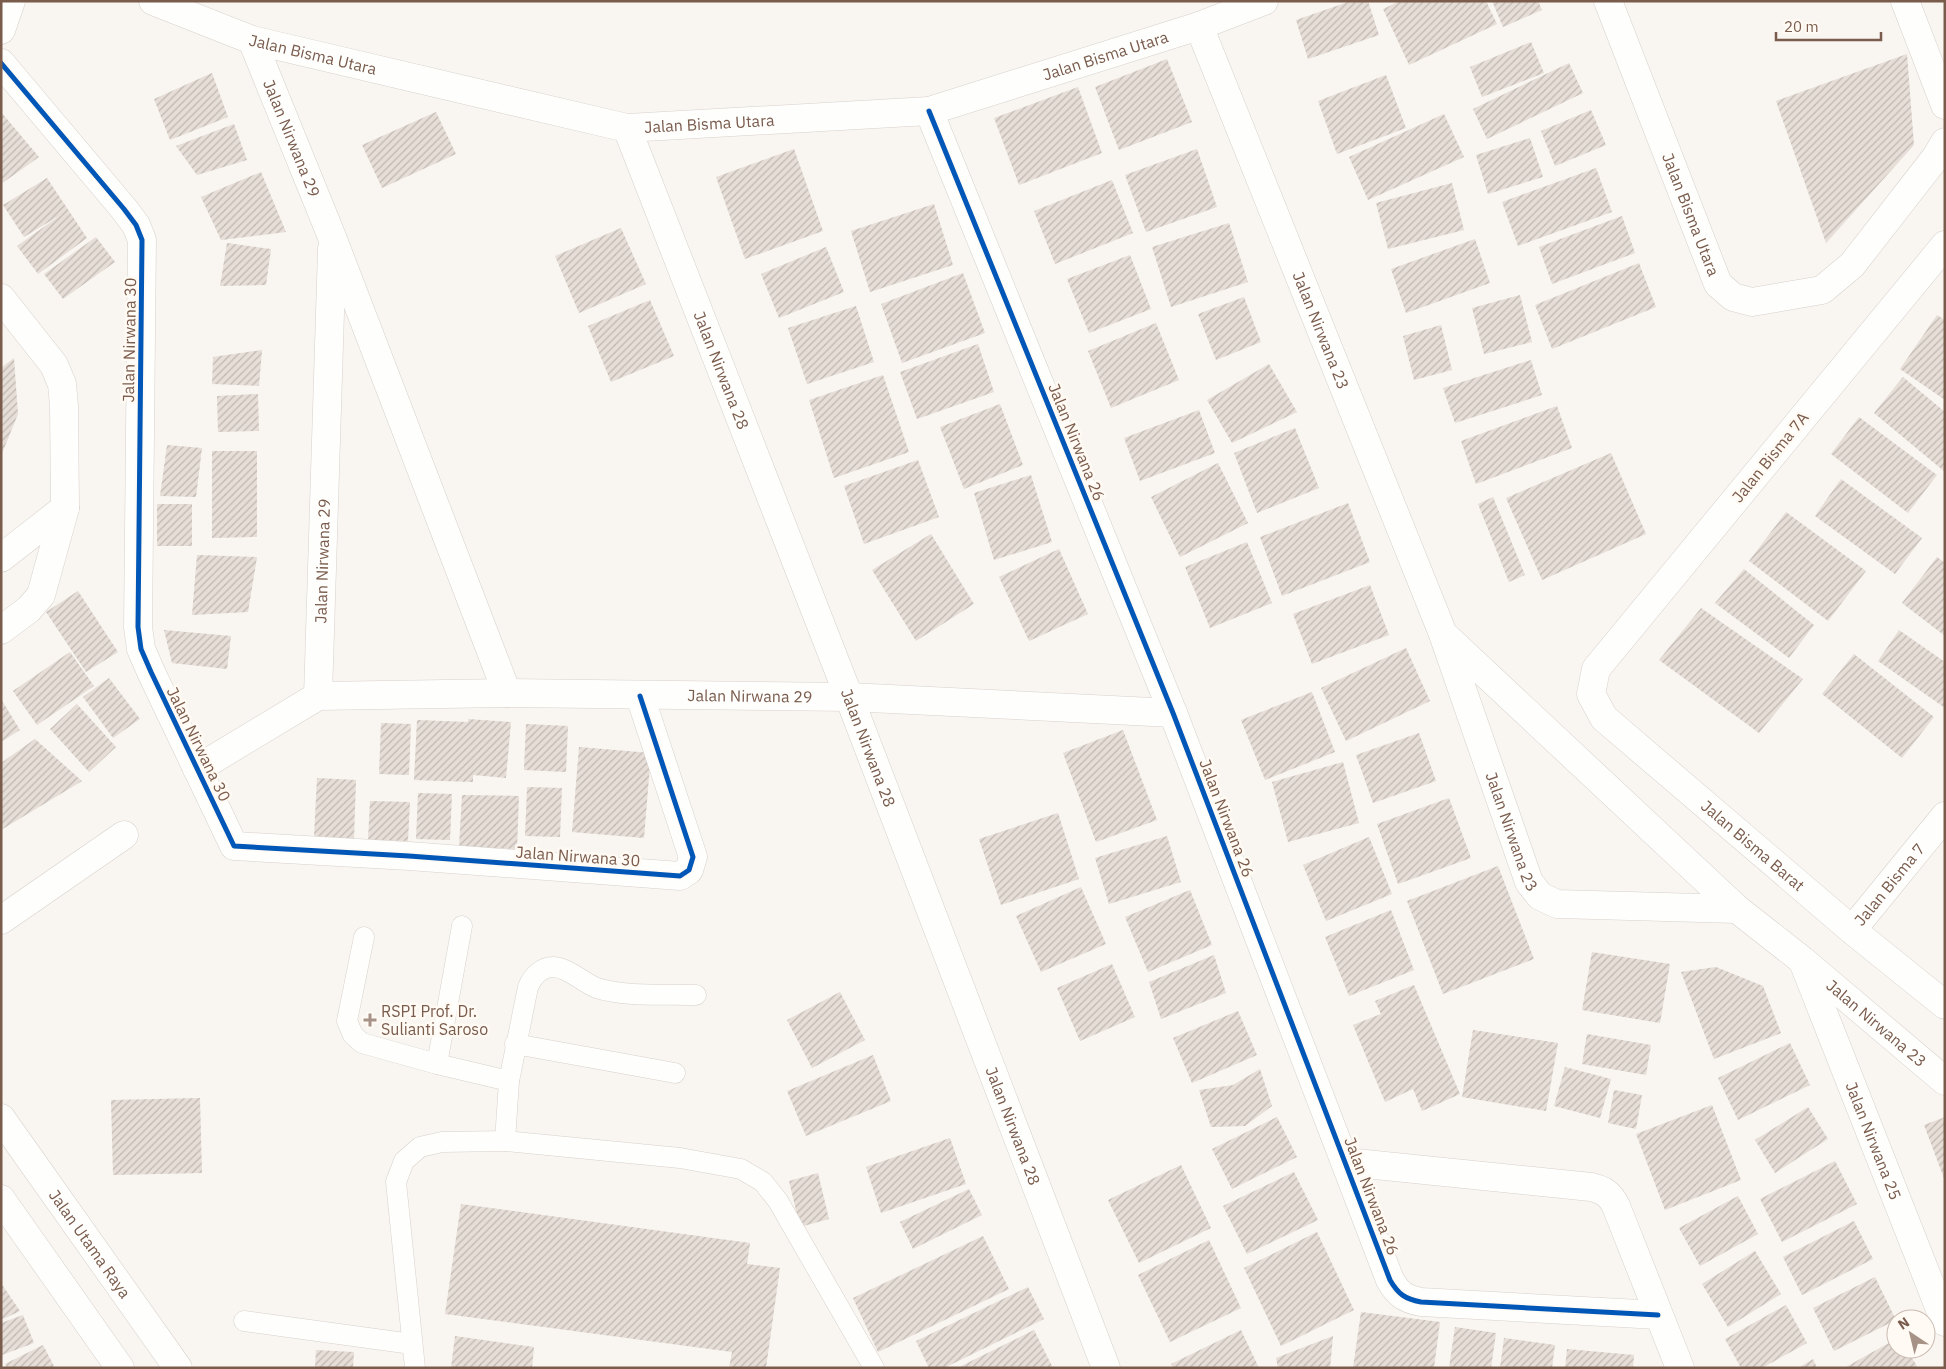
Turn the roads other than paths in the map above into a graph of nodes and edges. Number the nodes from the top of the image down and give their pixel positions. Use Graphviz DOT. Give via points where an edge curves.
graph roads {
  1 [pos="11,1"];
  2 [pos="153,1"];
  3 [pos="1264,1"];
  4 [pos="1608,1"];
  5 [pos="1905,1"];
  6 [pos="1200,26"];
  7 [pos="1,30"];
  8 [pos="252,40"];
  9 [pos="1,63"];
  10 [pos="1945,104"];
  11 [pos="929,111"];
  12 [pos="627,128"];
  13 [pos="1945,142"];
  14 [pos="332,237"];
  15 [pos="1945,245"];
  16 [pos="1,298"];
  17 [pos="65,508"];
  18 [pos="1,558"];
  19 [pos="1,630"];
  20 [pos="1443,634"];
  21 [pos="1596,669"];
  22 [pos="507,694"];
  23 [pos="318,696"];
  24 [pos="640,696"];
  25 [pos="849,697"];
  26 [pos="1174,713"];
  27 [pos="198,769"];
  28 [pos="1945,816"];
  29 [pos="124,834"];
  30 [pos="1738,909"];
  31 [pos="1,920"];
  32 [pos="462,926"];
  33 [pos="1852,930"];
  34 [pos="364,937"];
  35 [pos="1802,960"];
  36 [pos="696,995"];
  37 [pos="1945,1005"];
  38 [pos="516,1044"];
  39 [pos="437,1064"];
  40 [pos="675,1073"];
  41 [pos="509,1081"];
  42 [pos="1945,1081"];
  43 [pos="1,1118"];
  44 [pos="505,1142"];
  45 [pos="1346,1162"];
  46 [pos="1,1199"];
  47 [pos="1658,1315"];
  48 [pos="244,1321"];
  49 [pos="1945,1322"];
  50 [pos="412,1344"];
  51 [pos="120,1368"];
  52 [pos="178,1368"];
  53 [pos="415,1368"];
  54 [pos="874,1368"];
  55 [pos="1106,1368"];
  56 [pos="1680,1368"];
  1 -- 7 [label="street"];
  2 -- 8 [label="street, Jalan Bisma Utara"];
  3 -- 6 [label="street, Jalan Bisma Utara"];
  4 -- 13 [label="street, Jalan Bisma Utara" via="1718,284 1733,297 1752,302 1822,290 1852,265"];
  5 -- 10 [label="street"];
  6 -- 11 [label="street, Jalan Bisma Utara"];
  6 -- 20 [label="street, Jalan Nirwana 23"];
  8 -- 12 [label="street, Jalan Bisma Utara"];
  8 -- 14 [label="street, Jalan Nirwana 29"];
  9 -- 27 [label="street, Jalan Nirwana 30" via="124,209 142,240 138,626 151,672"];
  11 -- 12 [label="street, Jalan Bisma Utara"];
  11 -- 26 [label="street, Jalan Nirwana 26"];
  12 -- 25 [label="street, Jalan Nirwana 28"];
  14 -- 22 [label="street, Jalan Nirwana 29"];
  14 -- 23 [label="street, Jalan Nirwana 29"];
  15 -- 21 [label="street, Jalan Bisma 7A"];
  16 -- 17 [label="street" via="54,365 62,384"];
  17 -- 18 [label="street"];
  17 -- 19 [label="street" via="41,595 29,609"];
  20 -- 30 [label="street, Jalan Nirwana 23"];
  20 -- 30 [label="street, Jalan Nirwana 23" via="1529,882 1540,896 1557,904"];
  21 -- 33 [label="street, Jalan Bisma Barat" via="1591,694 1604,718"];
  22 -- 23 [label="street, Jalan Nirwana 29"];
  22 -- 24 [label="street, Jalan Nirwana 29"];
  23 -- 27 [label="street, Jalan Nirwana 30"];
  24 -- 25 [label="street, Jalan Nirwana 29"];
  24 -- 27 [label="street, Jalan Nirwana 30" via="692,857 690,870 680,876 234,846"];
  25 -- 26 [label="street, Jalan Nirwana 29"];
  25 -- 55 [label="street, Jalan Nirwana 28"];
  26 -- 45 [label="street, Jalan Nirwana 26"];
  28 -- 33 [label="street, Jalan Bisma 7"];
  29 -- 31 [label="street"];
  30 -- 35 [label="street, Jalan Nirwana 23"];
  32 -- 39 [label="lane"];
  33 -- 37 [label="street, Jalan Bisma Barat"];
  34 -- 39 [label="lane" via="347,1021 353,1036 362,1043"];
  35 -- 42 [label="street, Jalan Nirwana 23"];
  35 -- 49 [label="street, Jalan Nirwana 25"];
  36 -- 38 [label="lane" via="622,993 598,988 550,966 532,978 528,987"];
  38 -- 40 [label="lane"];
  38 -- 41 [label="lane"];
  39 -- 41 [label="lane"];
  41 -- 44 [label="lane"];
  43 -- 52 [label="street, Jalan Utama Raya"];
  44 -- 50 [label="lane" via="442,1142 420,1147 404,1161 396,1182"];
  44 -- 54 [label="lane" via="690,1160 741,1169 763,1182 778,1201"];
  45 -- 47 [label="street, Jalan Nirwana 26" via="1603,1190 1612,1196"];
  45 -- 47 [label="street, Jalan Nirwana 26" via="1390,1280 1397,1292 1408,1300"];
  46 -- 51 [label="street"];
  47 -- 56 [label="street, Jalan Nirwana 26"];
  48 -- 50 [label="lane"];
  50 -- 53 [label="lane"];
}
